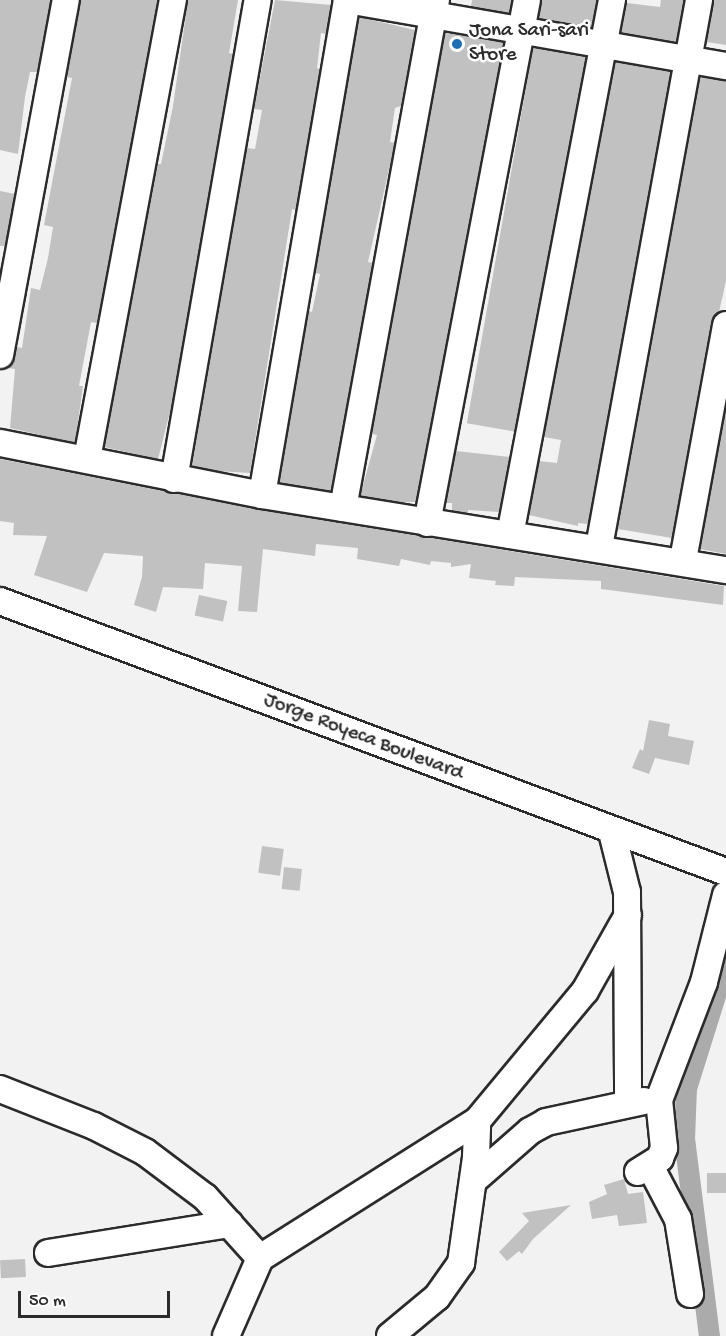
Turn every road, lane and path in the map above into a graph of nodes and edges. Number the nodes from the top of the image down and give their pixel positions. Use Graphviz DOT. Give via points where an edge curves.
graph roads {
  1 [pos="66,0"];
  2 [pos="173,0"];
  3 [pos="258,0"];
  4 [pos="347,0"];
  5 [pos="527,0"];
  6 [pos="612,0"];
  7 [pos="699,0"];
  8 [pos="435,7"];
  9 [pos="522,29"];
  10 [pos="603,44"];
  11 [pos="688,59"];
  12 [pos="726,66"];
  13 [pos="726,325"];
  14 [pos="0,355"];
  15 [pos="0,442"];
  16 [pos="87,459"];
  17 [pos="174,479"];
  18 [pos="262,495"];
  19 [pos="343,508"];
  20 [pos="427,523"];
  21 [pos="510,535"];
  22 [pos="599,547"];
  23 [pos="683,560"];
  24 [pos="726,570"];
  25 [pos="0,602"];
  26 [pos="612,832"];
  27 [pos="726,872"];
  28 [pos="726,895"];
  29 [pos="628,915"];
  30 [pos="0,1089"];
  31 [pos="659,1100"];
  32 [pos="628,1102"];
  33 [pos="477,1122"];
  34 [pos="474,1180"];
  35 [pos="230,1224"];
  36 [pos="48,1253"];
  37 [pos="260,1258"];
  38 [pos="690,1294"];
  39 [pos="226,1336"];
  40 [pos="390,1336"];
  1 -- 14 [label="street"];
  2 -- 16 [label="street"];
  3 -- 17 [label="street"];
  4 -- 8 [label="street"];
  4 -- 18 [label="street"];
  5 -- 9 [label="street"];
  6 -- 10 [label="street"];
  7 -- 11 [label="street"];
  8 -- 9 [label="street"];
  8 -- 19 [label="street"];
  9 -- 10 [label="street"];
  9 -- 20 [label="street"];
  10 -- 11 [label="street"];
  10 -- 21 [label="street"];
  11 -- 12 [label="street"];
  11 -- 22 [label="street"];
  13 -- 23 [label="street"];
  15 -- 16 [label="street"];
  16 -- 17 [label="street"];
  17 -- 18 [label="street"];
  18 -- 19 [label="street"];
  19 -- 20 [label="street"];
  20 -- 21 [label="street"];
  21 -- 22 [label="street"];
  22 -- 23 [label="street"];
  23 -- 24 [label="street"];
  25 -- 26 [label="street, Jorge Royeca Boulevard"];
  26 -- 27 [label="street, Jorge Royeca Boulevard"];
  26 -- 29 [label="street" via="624,873"];
  28 -- 31 [label="street" via="704,982"];
  29 -- 32 [label="street"];
  29 -- 33 [label="street" via="585,991"];
  30 -- 35 [label="street" via="94,1126 145,1152 180,1176"];
  31 -- 32 [label="street"];
  31 -- 38 [label="street" via="664,1148 644,1169 678,1219"];
  32 -- 34 [label="street" via="546,1122"];
  33 -- 34 [label="street"];
  33 -- 37 [label="street"];
  34 -- 40 [label="street" via="466,1245 452,1281"];
  35 -- 36 [label="street"];
  35 -- 37 [label="street"];
  37 -- 39 [label="street"];
}
